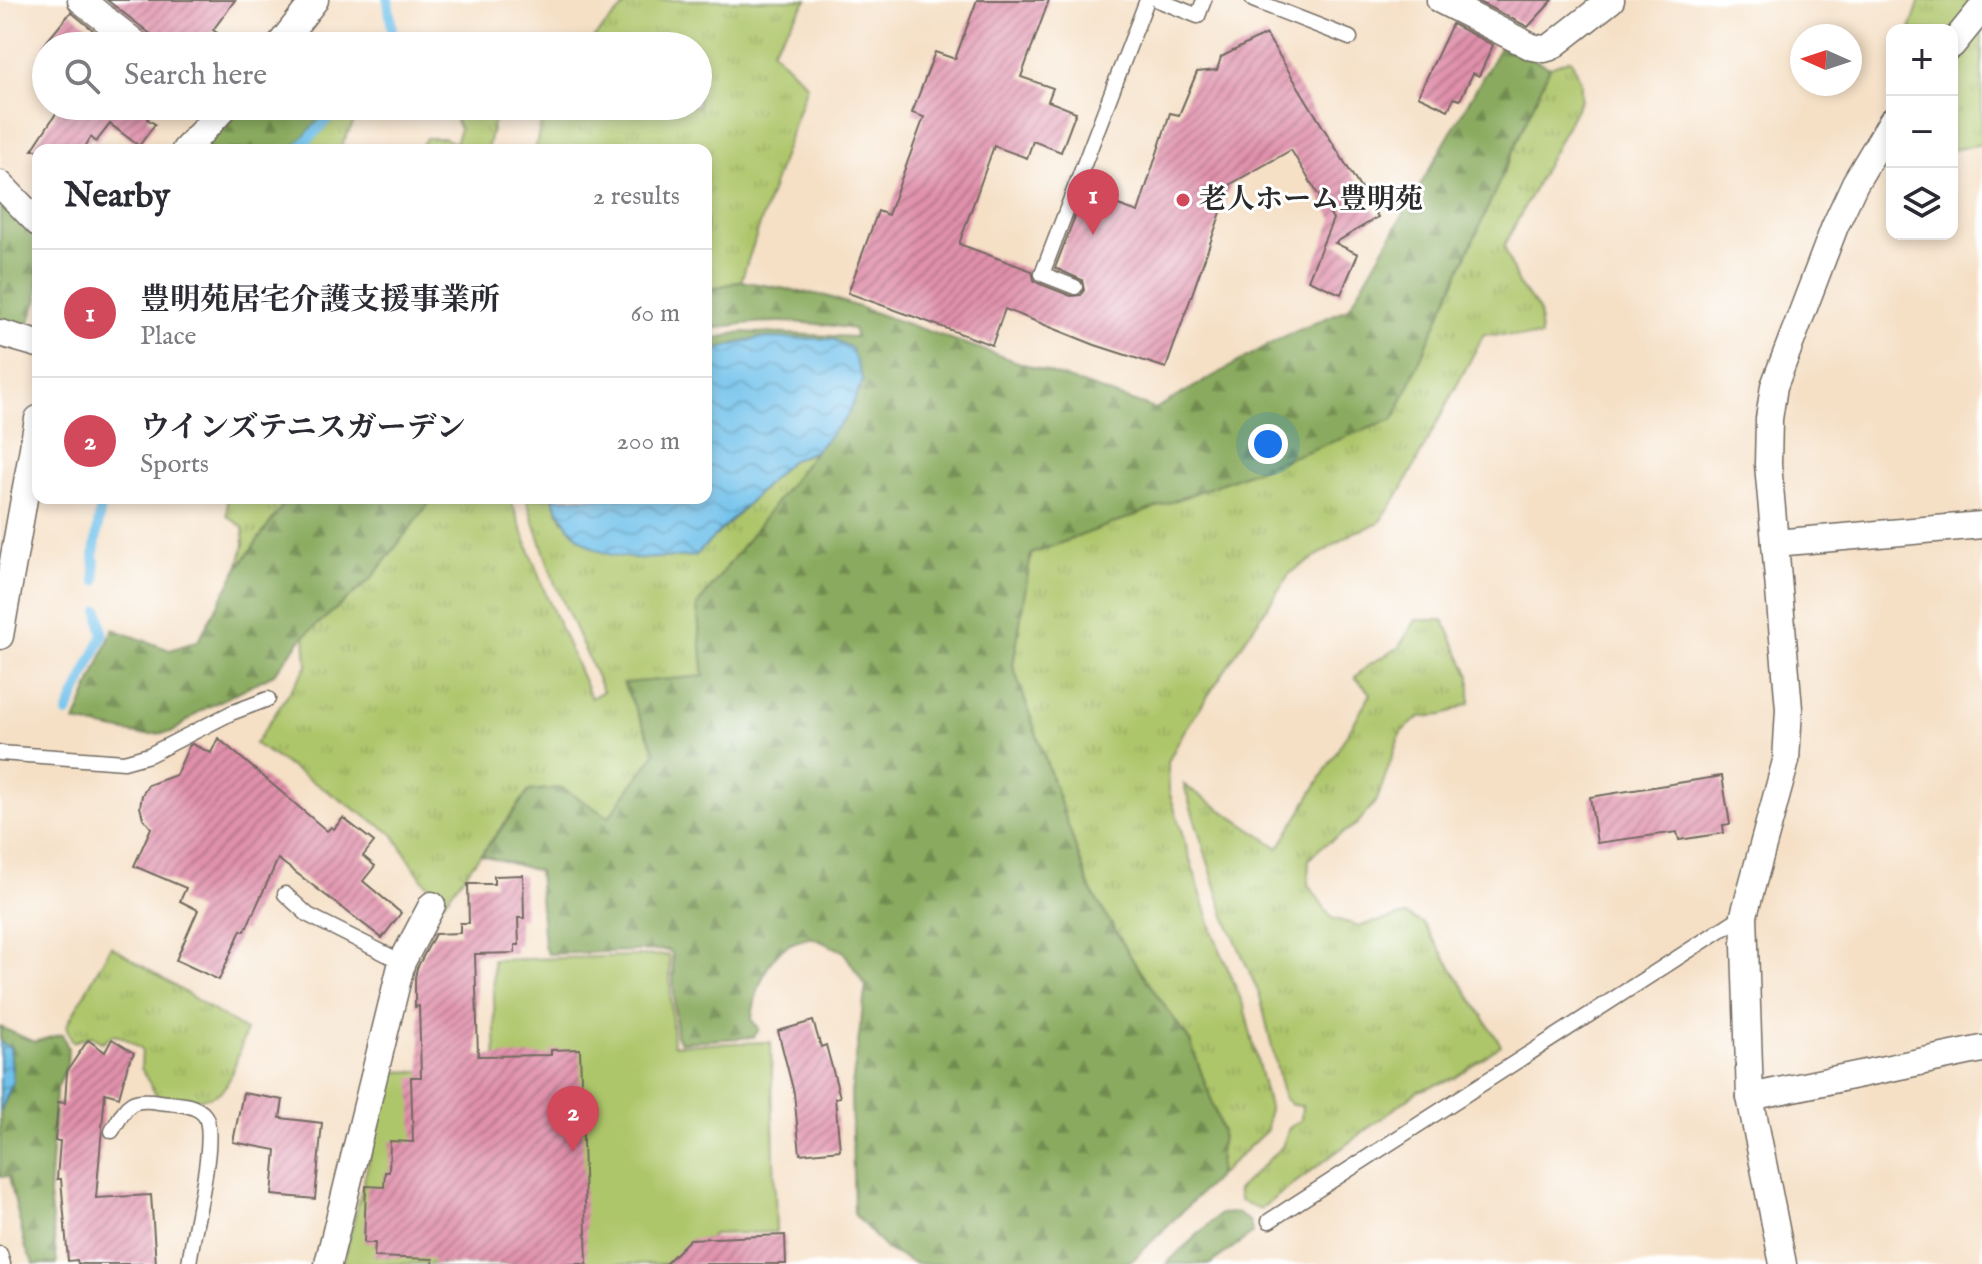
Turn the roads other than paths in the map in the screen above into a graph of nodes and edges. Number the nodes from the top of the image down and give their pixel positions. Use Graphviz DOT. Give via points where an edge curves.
graph roads {
  1 [pos="81,0"];
  2 [pos="315,0"];
  3 [pos="1147,0"];
  4 [pos="1158,0"];
  5 [pos="1204,0"];
  6 [pos="1253,0"];
  7 [pos="1440,0"];
  8 [pos="1611,0"];
  9 [pos="1982,8"];
  10 [pos="121,32"];
  11 [pos="290,32"];
  12 [pos="1350,38"];
  13 [pos="1958,38"];
  14 [pos="211,120"];
  15 [pos="1886,131"];
  16 [pos="190,144"];
  17 [pos="0,184"];
  18 [pos="32,217"];
  19 [pos="1075,287"];
  20 [pos="0,333"];
  21 [pos="32,342"];
  22 [pos="32,453"];
  23 [pos="1982,525"];
  24 [pos="1775,543"];
  25 [pos="0,636"];
  26 [pos="268,699"];
  27 [pos="0,753"];
  28 [pos="285,894"];
  29 [pos="432,905"];
  30 [pos="1744,915"];
  31 [pos="402,962"];
  32 [pos="1982,1049"];
  33 [pos="1750,1097"];
  34 [pos="112,1131"];
  35 [pos="1269,1221"];
  36 [pos="0,1254"];
  37 [pos="3,1264"];
  38 [pos="189,1264"];
  39 [pos="328,1264"];
  40 [pos="1783,1264"];
  1 -- 10 [label="street"];
  2 -- 11 [label="street"];
  3 -- 19 [label="lane" via="1042,274"];
  4 -- 5 [label="lane" via="1198,16"];
  6 -- 12 [label="lane"];
  7 -- 8 [label="street" via="1544,49"];
  9 -- 13 [label="street"];
  14 -- 16 [label="street"];
  15 -- 24 [label="street" via="1835,226 1774,386 1768,464"];
  17 -- 18 [label="street"];
  20 -- 21 [label="street"];
  22 -- 25 [label="street"];
  23 -- 24 [label="street"];
  24 -- 30 [label="street" via="1789,709 1786,761"];
  26 -- 27 [label="lane" via="124,762"];
  28 -- 31 [label="lane" via="308,915"];
  29 -- 31 [label="street"];
  30 -- 33 [label="street"];
  30 -- 35 [label="lane"];
  31 -- 39 [label="street"];
  32 -- 33 [label="street"];
  33 -- 40 [label="street"];
  34 -- 38 [label="lane" via="128,1104 142,1099 196,1108 205,1116 207,1162"];
  36 -- 37 [label="lane"];
}
